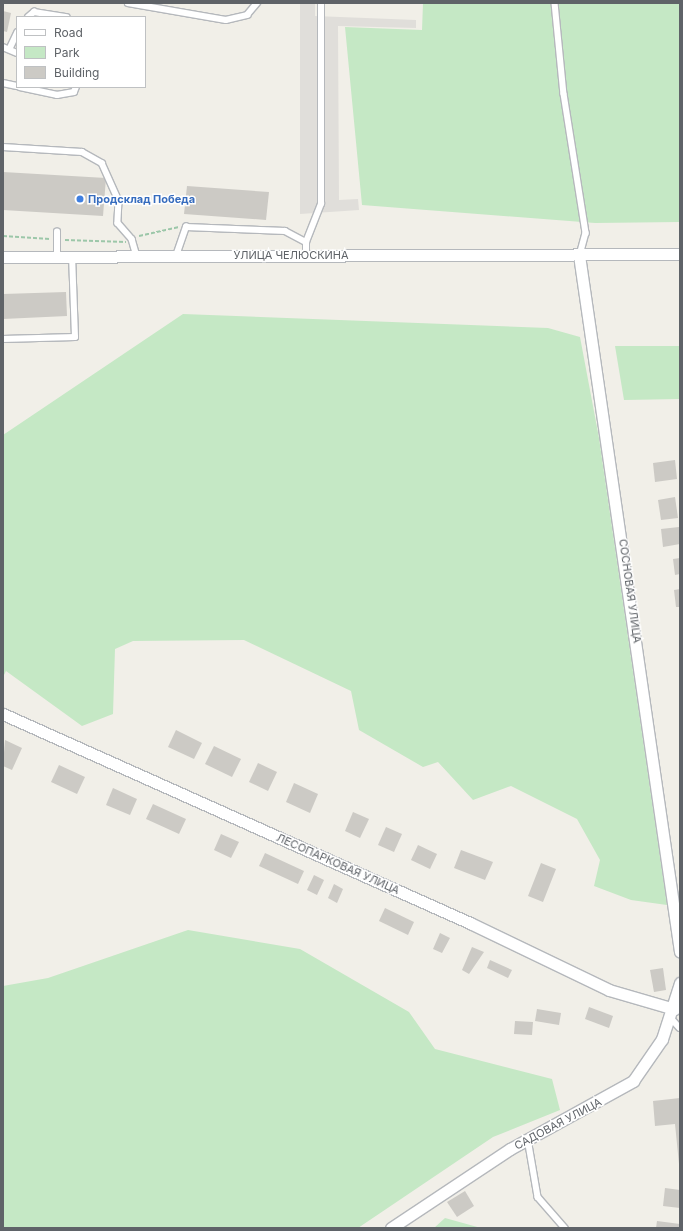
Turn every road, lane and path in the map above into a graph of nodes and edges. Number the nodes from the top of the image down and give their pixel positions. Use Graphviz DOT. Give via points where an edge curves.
graph roads {
  1 [pos="128,3"];
  2 [pos="257,3"];
  3 [pos="321,3"];
  4 [pos="555,3"];
  5 [pos="29,16"];
  6 [pos="60,16"];
  7 [pos="16,35"];
  8 [pos="3,47"];
  9 [pos="10,48"];
  10 [pos="16,52"];
  11 [pos="3,83"];
  12 [pos="16,86"];
  13 [pos="25,88"];
  14 [pos="76,88"];
  15 [pos="3,147"];
  16 [pos="186,227"];
  17 [pos="57,232"];
  18 [pos="3,236"];
  19 [pos="132,239"];
  20 [pos="57,240"];
  21 [pos="306,242"];
  22 [pos="306,254"];
  23 [pos="680,254"];
  24 [pos="580,255"];
  25 [pos="137,256"];
  26 [pos="176,256"];
  27 [pos="3,257"];
  28 [pos="57,257"];
  29 [pos="72,257"];
  30 [pos="3,339"];
  31 [pos="3,714"];
  32 [pos="679,927"];
  33 [pos="680,952"];
  34 [pos="680,983"];
  35 [pos="675,1006"];
  36 [pos="680,1028"];
  37 [pos="528,1139"];
  38 [pos="391,1228"];
  39 [pos="565,1228"];
  1 -- 2 [label="lane" via="226,20 247,15"];
  3 -- 21 [label="lane" via="320,204"];
  4 -- 24 [label="lane" via="564,94 586,233"];
  5 -- 6 [label="lane" via="34,12"];
  7 -- 9 [label="lane"];
  8 -- 9 [label="lane"];
  9 -- 10 [label="lane"];
  11 -- 12 [label="lane"];
  13 -- 14 [label="lane" via="57,95 74,92"];
  15 -- 19 [label="lane" via="82,152 102,163 119,201 118,223"];
  16 -- 19 [label="path" via="154,229"];
  16 -- 21 [label="lane" via="285,231"];
  16 -- 26 [label="lane"];
  17 -- 20 [label="lane"];
  18 -- 20 [label="path"];
  19 -- 20 [label="path" via="113,244"];
  19 -- 25 [label="lane"];
  20 -- 28 [label="lane"];
  21 -- 22 [label="lane"];
  22 -- 24 [label="street, УЛИЦА ЧЕЛЮСКИНА"];
  22 -- 26 [label="street, УЛИЦА ЧЕЛЮСКИНА"];
  23 -- 24 [label="street, УЛИЦА ЧЕЛЮСКИНА"];
  24 -- 32 [label="street, СОСНОВАЯ УЛИЦА"];
  25 -- 26 [label="street, УЛИЦА ЧЕЛЮСКИНА"];
  25 -- 29 [label="street, УЛИЦА ЧЕЛЮСКИНА"];
  27 -- 28 [label="street, УЛИЦА ЧЕЛЮСКИНА"];
  28 -- 29 [label="street, УЛИЦА ЧЕЛЮСКИНА"];
  29 -- 30 [label="lane" via="75,338"];
  31 -- 35 [label="street, ЛЕСОПАРКОВАЯ УЛИЦА" via="470,923 608,990"];
  32 -- 33 [label="street"];
  34 -- 35 [label="street, САДОВАЯ УЛИЦА"];
  35 -- 36 [label="lane"];
  35 -- 37 [label="street, САДОВАЯ УЛИЦА" via="648,1063 633,1081"];
  37 -- 38 [label="street, САДОВАЯ УЛИЦА" via="437,1195"];
  37 -- 39 [label="lane" via="538,1197"];
}
